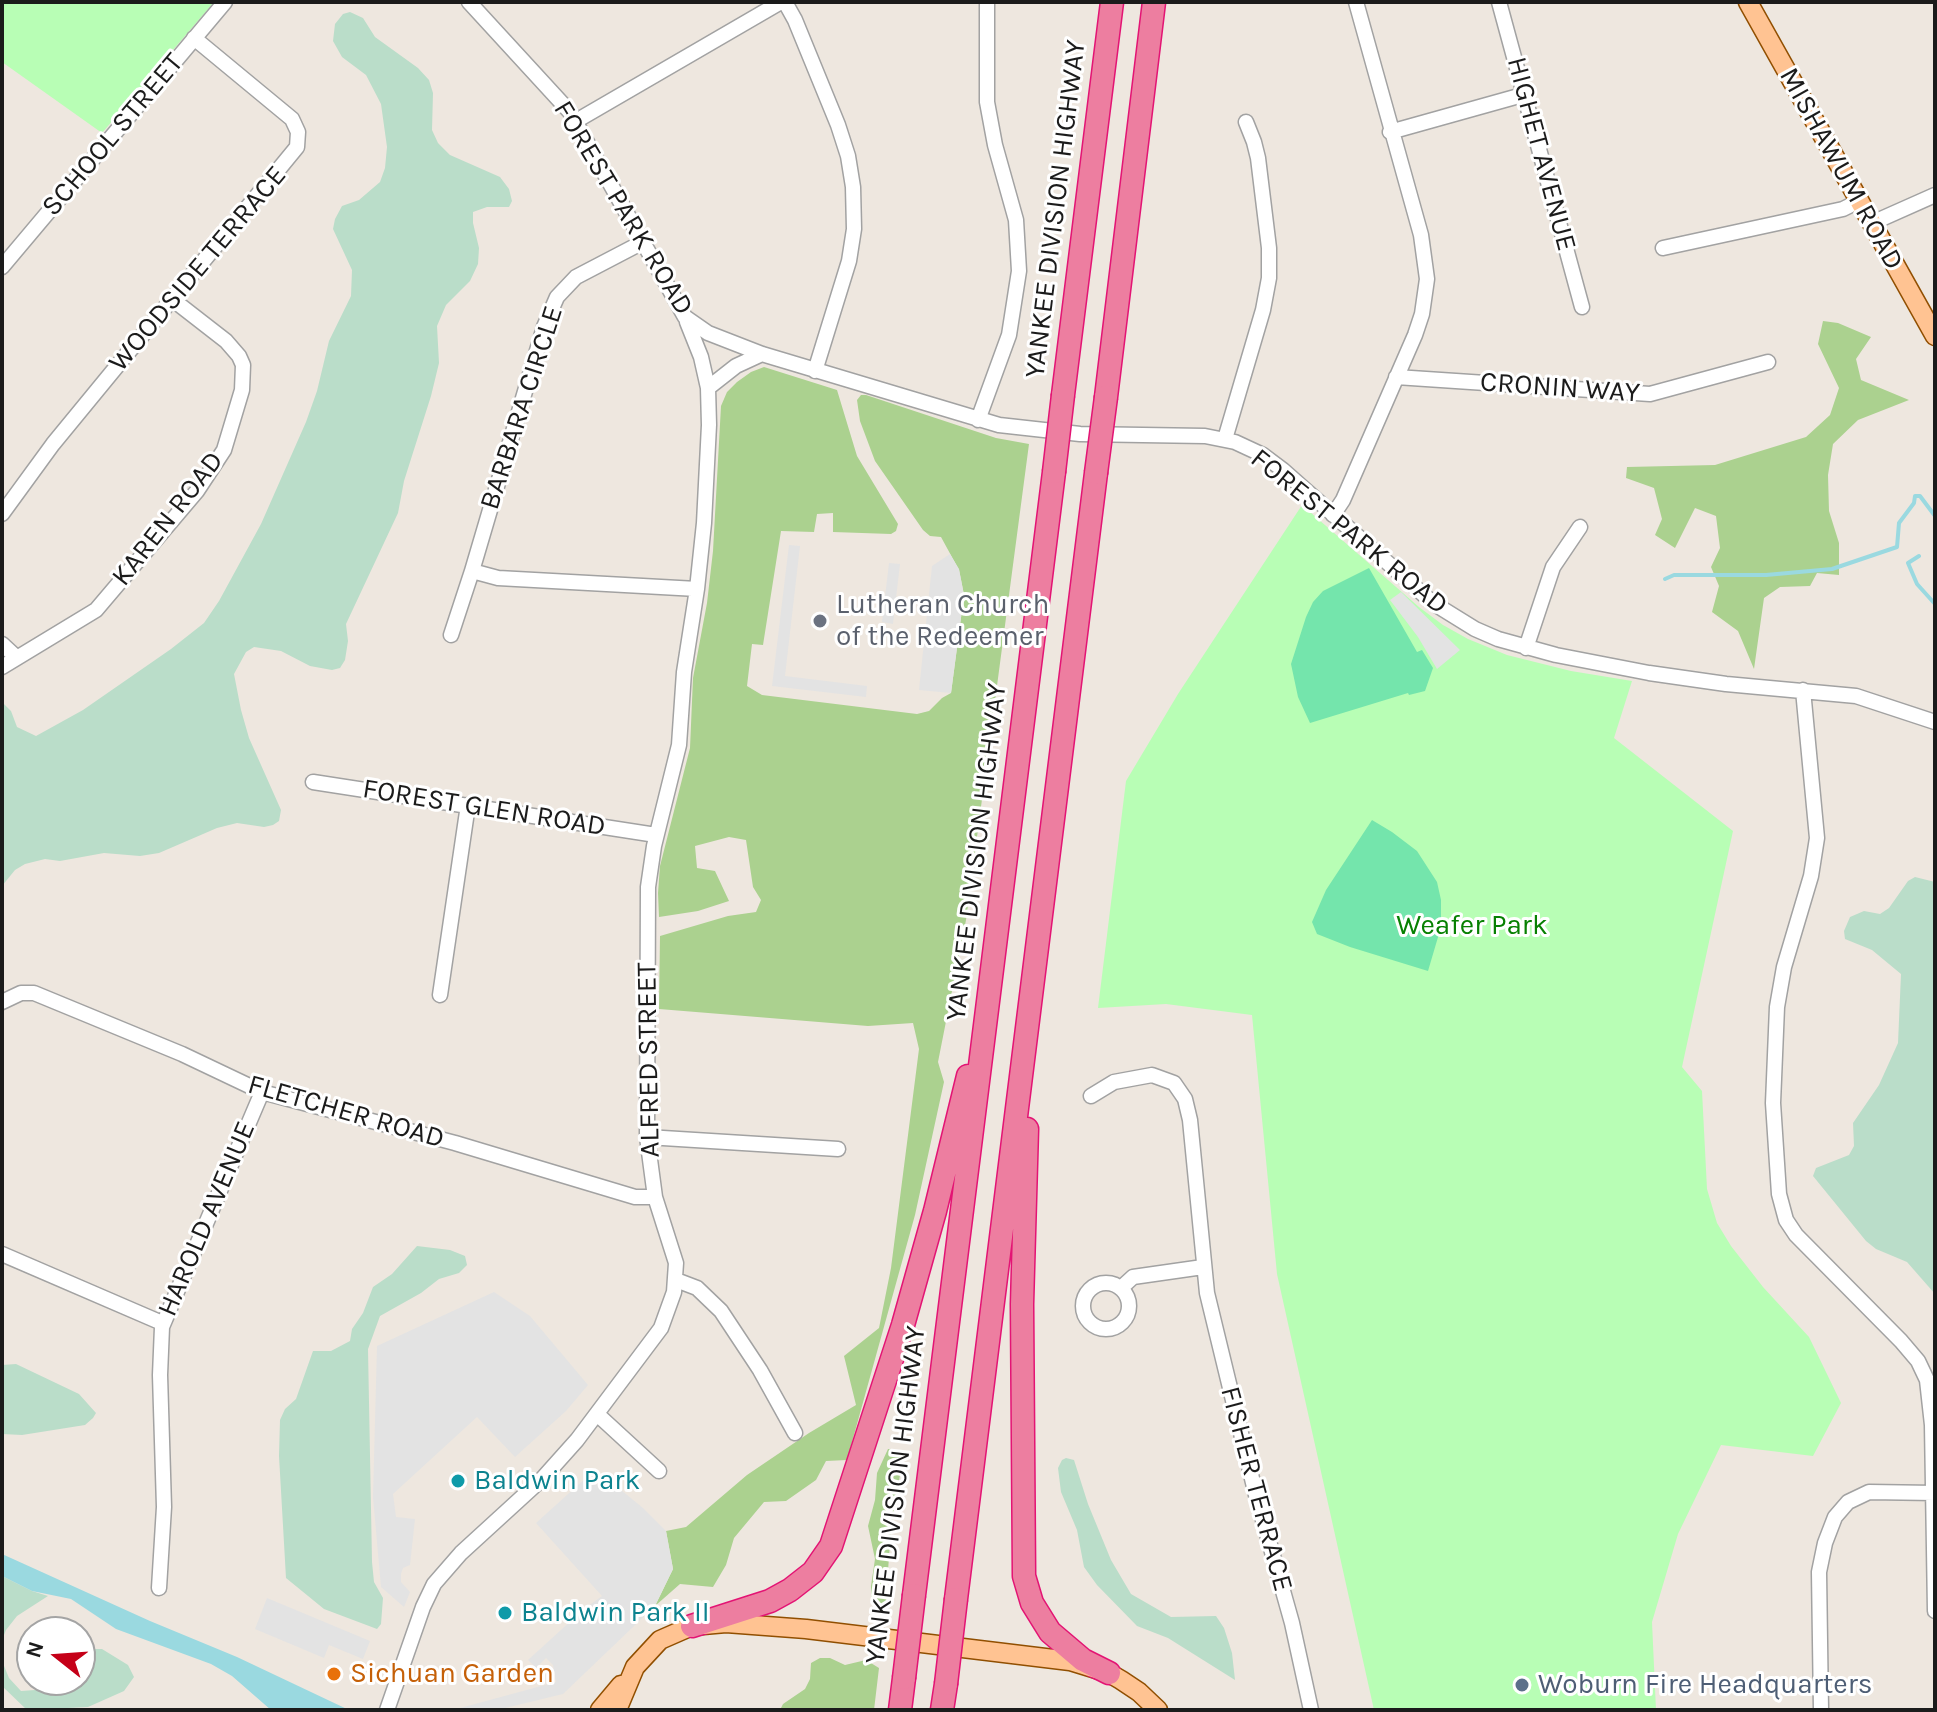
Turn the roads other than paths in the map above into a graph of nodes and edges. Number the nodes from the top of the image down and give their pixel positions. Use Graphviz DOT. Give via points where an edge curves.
graph roads {
  1 [pos="225,2"];
  2 [pos="469,2"];
  3 [pos="783,2"];
  4 [pos="987,2"];
  5 [pos="1112,2"];
  6 [pos="1154,2"];
  7 [pos="1356,2"];
  8 [pos="1499,2"];
  9 [pos="1748,2"];
  10 [pos="194,38"];
  11 [pos="1526,94"];
  12 [pos="576,121"];
  13 [pos="1246,122"];
  14 [pos="1390,132"];
  15 [pos="1935,195"];
  16 [pos="1859,201"];
  17 [pos="1872,223"];
  18 [pos="643,242"];
  19 [pos="1663,248"];
  20 [pos="2,267"];
  21 [pos="172,299"];
  22 [pos="1582,307"];
  23 [pos="685,317"];
  24 [pos="1935,336"];
  25 [pos="762,354"];
  26 [pos="1768,362"];
  27 [pos="815,371"];
  28 [pos="1396,377"];
  29 [pos="708,388"];
  30 [pos="978,420"];
  31 [pos="1225,439"];
  32 [pos="2,485"];
  33 [pos="14,495"];
  34 [pos="2,514"];
  35 [pos="1333,515"];
  36 [pos="1580,527"];
  37 [pos="472,571"];
  38 [pos="697,589"];
  39 [pos="451,635"];
  40 [pos="2,644"];
  41 [pos="1526,648"];
  42 [pos="16,657"];
  43 [pos="2,667"];
  44 [pos="1803,690"];
  45 [pos="1935,722"];
  46 [pos="313,782"];
  47 [pos="468,805"];
  48 [pos="656,835"];
  49 [pos="1034,975"];
  50 [pos="991,982"];
  51 [pos="440,995"];
  52 [pos="2,1002"];
  53 [pos="262,1092"];
  54 [pos="1091,1096"];
  55 [pos="647,1137"];
  56 [pos="838,1149"];
  57 [pos="655,1197"];
  58 [pos="2,1254"];
  59 [pos="1203,1267"];
  60 [pos="676,1280"];
  61 [pos="1121,1288"];
  62 [pos="162,1323"];
  63 [pos="597,1414"];
  64 [pos="795,1433"];
  65 [pos="659,1471"];
  66 [pos="1934,1493"];
  67 [pos="159,1588"];
  68 [pos="1935,1611"];
  69 [pos="692,1626"];
  70 [pos="635,1667"];
  71 [pos="1109,1673"];
  72 [pos="1152,1704"];
  73 [pos="387,1710"];
  74 [pos="600,1710"];
  75 [pos="617,1710"];
  76 [pos="900,1710"];
  77 [pos="942,1710"];
  78 [pos="1164,1710"];
  79 [pos="1311,1710"];
  80 [pos="1821,1710"];
  1 -- 10 [label="street, SCHOOL STREET"];
  2 -- 12 [label="street, FOREST PARK ROAD"];
  3 -- 12 [label="street"];
  3 -- 27 [label="street" via="838,125 853,187 849,261"];
  4 -- 30 [label="street" via="987,102 1016,220 1019,271 1009,335"];
  5 -- 50 [label="highway, YANKEE DIVISION HIGHWAY, bridge"];
  6 -- 49 [label="highway, bridge"];
  7 -- 14 [label="street"];
  8 -- 11 [label="street, HIGHET AVENUE"];
  9 -- 16 [label="main road, MISHAWUM ROAD"];
  10 -- 20 [label="street, SCHOOL STREET"];
  10 -- 21 [label="street, WOODSIDE TERRACE" via="292,119 299,137 292,156"];
  11 -- 14 [label="street"];
  11 -- 22 [label="street, HIGHET AVENUE"];
  12 -- 18 [label="street, FOREST PARK ROAD"];
  13 -- 31 [label="street" via="1258,158 1269,278"];
  14 -- 28 [label="street" via="1426,268 1419,325"];
  15 -- 17 [label="street"];
  16 -- 17 [label="main road, MISHAWUM ROAD"];
  16 -- 19 [label="street" via="1841,210"];
  17 -- 24 [label="main road, MISHAWUM ROAD"];
  18 -- 23 [label="street, FOREST PARK ROAD"];
  18 -- 37 [label="street, BARBARA CIRCLE" via="576,277 557,297"];
  21 -- 33 [label="street, WOODSIDE TERRACE"];
  21 -- 42 [label="street, KAREN ROAD" via="226,341 243,365 240,401 224,450 197,491 96,610"];
  23 -- 25 [label="street, FOREST PARK ROAD" via="713,335"];
  23 -- 29 [label="street, ALFRED STREET"];
  25 -- 27 [label="street, FOREST PARK ROAD"];
  25 -- 29 [label="street" via="743,361"];
  26 -- 28 [label="street, CRONIN WAY" via="1650,394"];
  27 -- 30 [label="street, FOREST PARK ROAD"];
  28 -- 35 [label="street"];
  29 -- 38 [label="street, ALFRED STREET"];
  30 -- 31 [label="street, FOREST PARK ROAD" via="1038,431"];
  31 -- 35 [label="street, FOREST PARK ROAD" via="1263,455"];
  32 -- 33 [label="street"];
  33 -- 34 [label="street, WOODSIDE TERRACE"];
  35 -- 41 [label="street, FOREST PARK ROAD" via="1433,603 1475,629"];
  36 -- 41 [label="street" via="1553,567"];
  37 -- 38 [label="street" via="498,578"];
  37 -- 39 [label="street, BARBARA CIRCLE"];
  38 -- 48 [label="street, ALFRED STREET" via="679,745"];
  40 -- 42 [label="street"];
  41 -- 44 [label="street, FOREST PARK ROAD" via="1684,678"];
  42 -- 43 [label="street, KAREN ROAD"];
  44 -- 45 [label="street, FOREST PARK ROAD" via="1861,697"];
  44 -- 66 [label="street" via="1817,838 1777,1007 1773,1081 1779,1194 1796,1235 1923,1370 1931,1399"];
  46 -- 47 [label="street, FOREST GLEN ROAD"];
  47 -- 48 [label="street, FOREST GLEN ROAD"];
  47 -- 51 [label="street"];
  48 -- 55 [label="street, ALFRED STREET" via="648,887"];
  49 -- 71 [label="highway" via="1023,1274 1024,1576 1032,1603 1050,1632 1083,1660"];
  49 -- 77 [label="highway, bridge"];
  50 -- 69 [label="highway" via="921,1264 836,1537 821,1563 790,1590"];
  50 -- 76 [label="highway, YANKEE DIVISION HIGHWAY, bridge"];
  52 -- 53 [label="street, FLETCHER ROAD" via="25,992 38,994"];
  53 -- 57 [label="street, FLETCHER ROAD" via="635,1197"];
  53 -- 62 [label="street, HAROLD AVENUE"];
  54 -- 59 [label="street, FISHER TERRACE" via="1114,1082 1146,1075 1169,1079 1182,1093 1190,1120"];
  55 -- 56 [label="street"];
  55 -- 57 [label="street, ALFRED STREET"];
  57 -- 60 [label="street, ALFRED STREET" via="674,1255"];
  58 -- 62 [label="street"];
  59 -- 61 [label="street" via="1133,1277"];
  59 -- 79 [label="street, FISHER TERRACE"];
  60 -- 63 [label="street, ALFRED STREET" via="661,1328"];
  60 -- 64 [label="street" via="697,1288 721,1311"];
  62 -- 67 [label="street, HAROLD AVENUE"];
  63 -- 65 [label="street"];
  63 -- 73 [label="street, ALFRED STREET" via="554,1467 438,1577"];
  66 -- 68 [label="street"];
  66 -- 80 [label="street" via="1869,1492 1848,1502 1835,1517 1819,1572"];
  69 -- 70 [label="main road" via="660,1640"];
  69 -- 71 [label="main road" via="740,1623 806,1629 1053,1658"];
  70 -- 74 [label="main road"];
  70 -- 75 [label="main road"];
  71 -- 72 [label="main road"];
  72 -- 78 [label="main road"];
}
